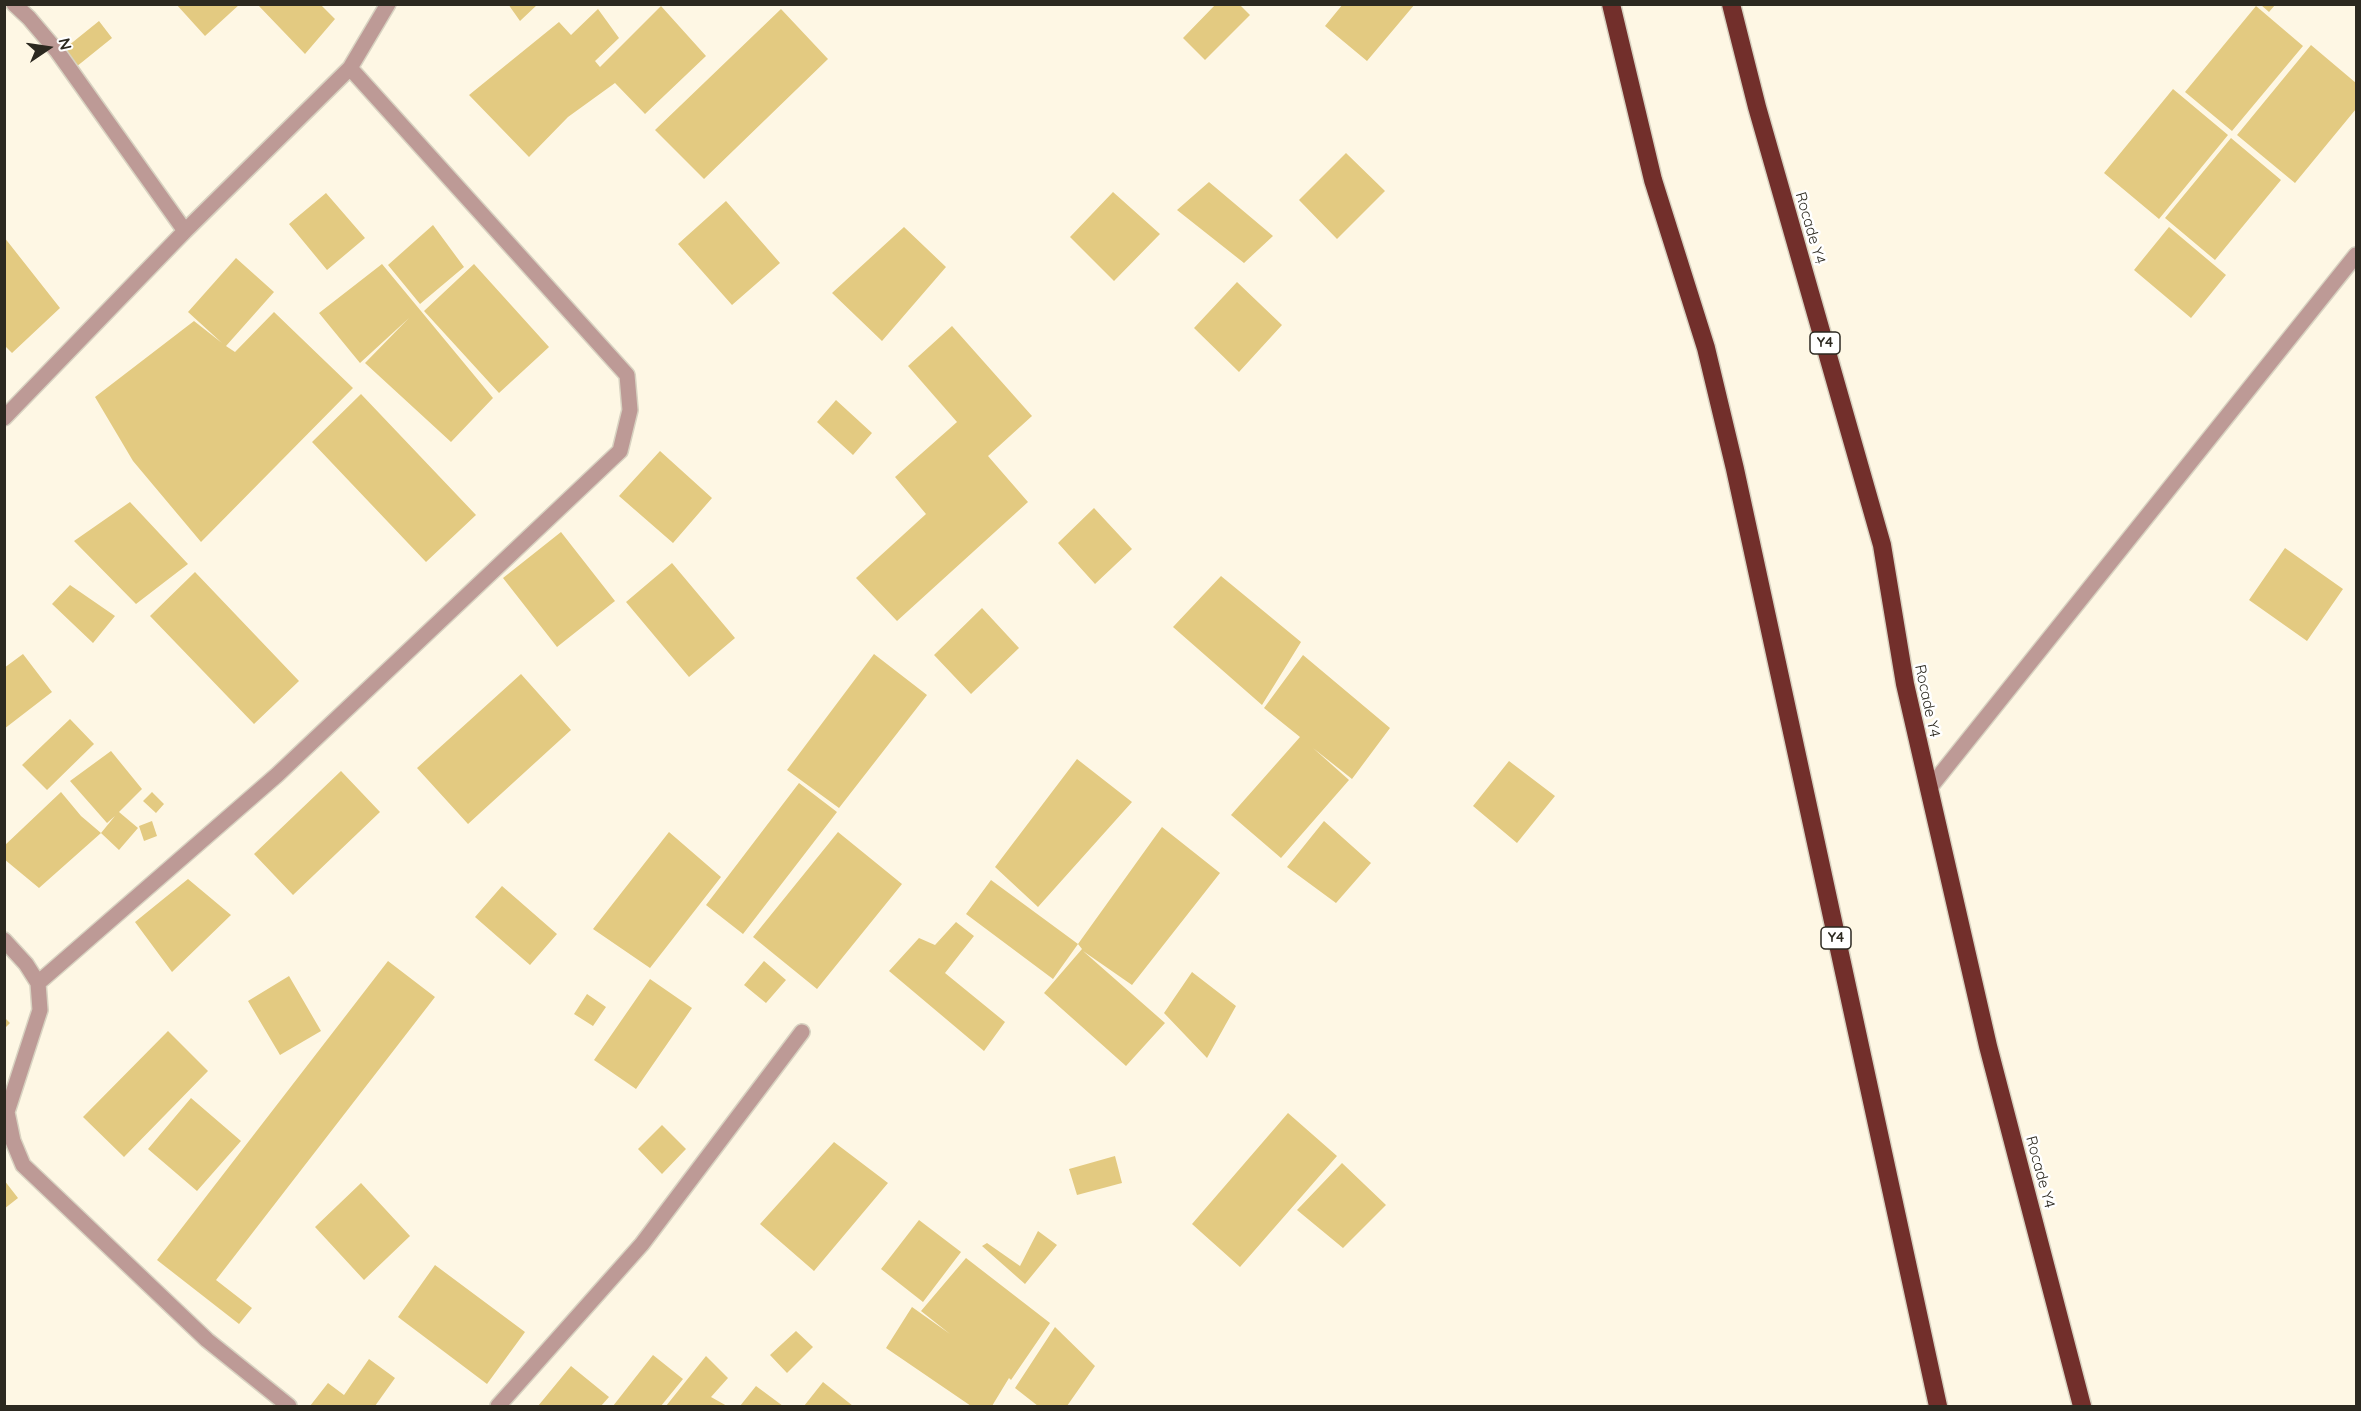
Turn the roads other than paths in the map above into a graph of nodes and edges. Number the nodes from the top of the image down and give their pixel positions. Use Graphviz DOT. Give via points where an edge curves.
graph roads {
  1 [pos="14,4"];
  2 [pos="388,4"];
  3 [pos="1611,4"];
  4 [pos="1731,4"];
  5 [pos="350,68"];
  6 [pos="185,231"];
  7 [pos="2356,255"];
  8 [pos="4,418"];
  9 [pos="1928,790"];
  10 [pos="4,940"];
  11 [pos="38,982"];
  12 [pos="802,1032"];
  13 [pos="289,1407"];
  14 [pos="498,1407"];
  15 [pos="1938,1407"];
  16 [pos="2082,1407"];
  1 -- 6 [label="street" via="57,51"];
  2 -- 5 [label="street"];
  3 -- 15 [label="highway, Y4" via="1653,180 1706,348 1735,469"];
  4 -- 9 [label="highway, Rocade Y4 / Y4" via="1756,107 1882,545 1905,684"];
  5 -- 6 [label="street"];
  5 -- 11 [label="street" via="627,375 630,410 620,451 277,775"];
  6 -- 8 [label="street"];
  7 -- 9 [label="street"];
  9 -- 16 [label="highway, Rocade Y4 / Y4" via="1988,1046"];
  10 -- 11 [label="street"];
  11 -- 13 [label="street" via="40,1011 7,1112 23,1165 207,1340"];
  12 -- 14 [label="street" via="642,1244"];
}
